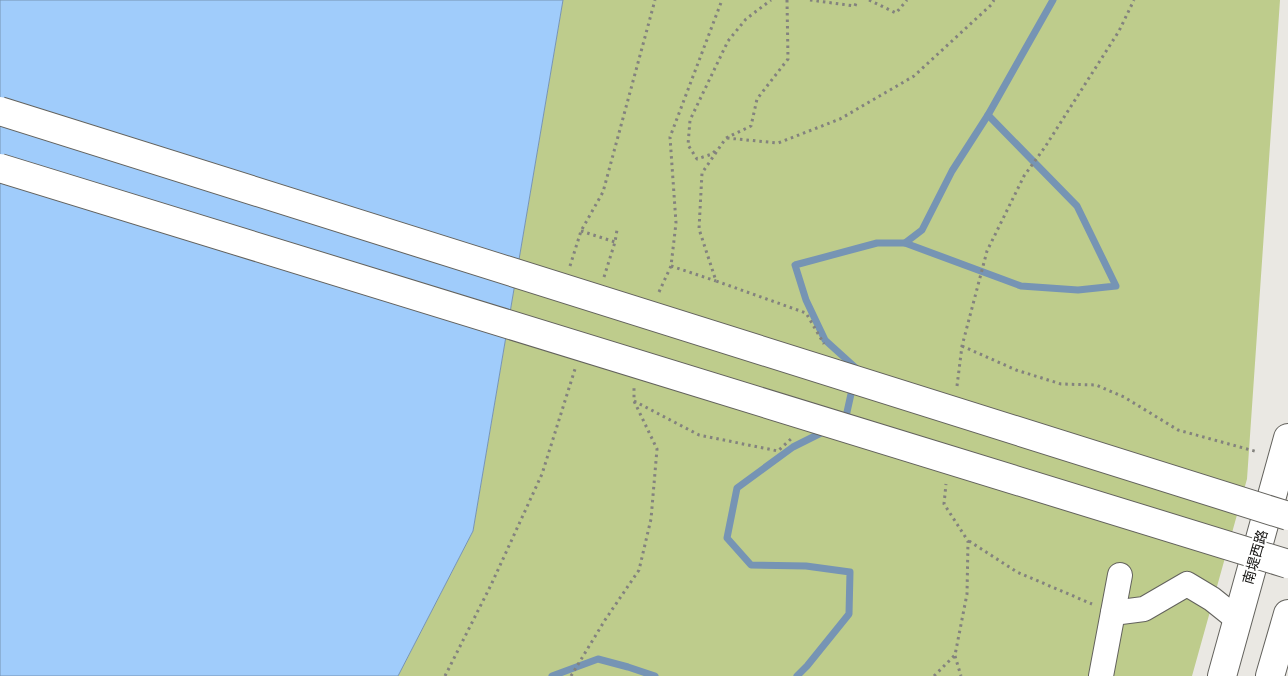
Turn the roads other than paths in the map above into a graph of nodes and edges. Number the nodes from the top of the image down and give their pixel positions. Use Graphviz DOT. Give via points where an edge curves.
graph roads {
  1 [pos="0,111"];
  2 [pos="0,168"];
  3 [pos="1285,448"];
  4 [pos="1288,516"];
  5 [pos="1288,564"];
  6 [pos="1120,575"];
  7 [pos="1114,613"];
  8 [pos="1288,614"];
  9 [pos="1237,618"];
  10 [pos="1101,676"];
  11 [pos="1222,676"];
  12 [pos="1270,676"];
  1 -- 4 [label="main road, bridge"];
  2 -- 5 [label="main road, bridge"];
  3 -- 9 [label="main road, 南堤西路"];
  6 -- 7 [label="lane"];
  7 -- 9 [label="lane" via="1144,609 1187,584"];
  7 -- 10 [label="lane"];
  8 -- 12 [label="main road"];
  9 -- 11 [label="main road, 南堤西路"];
}
